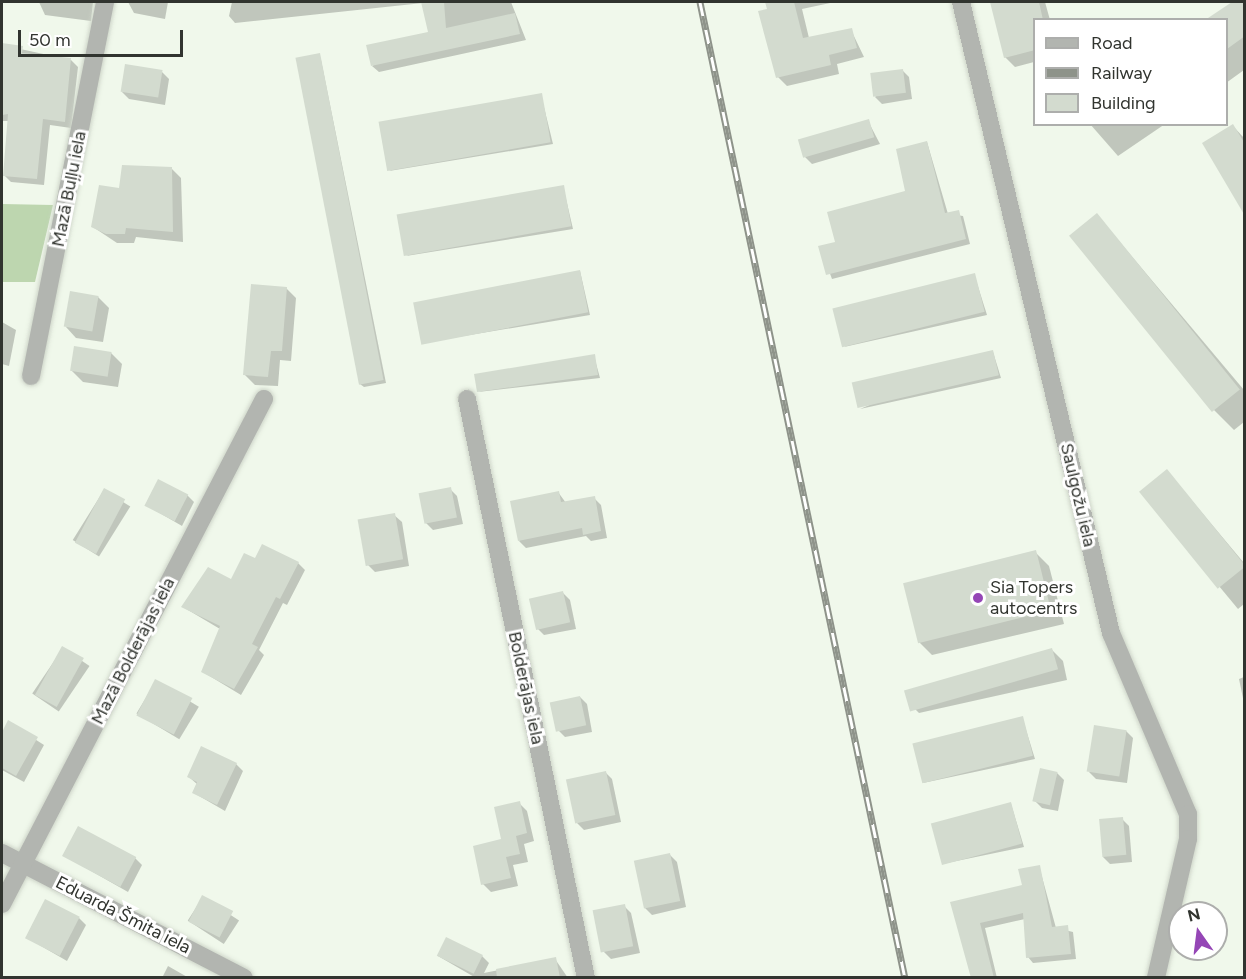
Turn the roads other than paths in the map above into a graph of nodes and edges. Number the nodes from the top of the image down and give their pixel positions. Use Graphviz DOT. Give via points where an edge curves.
graph roads {
  1 [pos="105,2"];
  2 [pos="960,2"];
  3 [pos="31,376"];
  4 [pos="264,399"];
  5 [pos="467,399"];
  6 [pos="2,853"];
  7 [pos="23,864"];
  8 [pos="2,904"];
  9 [pos="244,978"];
  10 [pos="586,978"];
  11 [pos="1156,978"];
  1 -- 3 [label="street, Mazā Buļļu iela"];
  2 -- 11 [label="street, Saulgožu iela" via="1110,633 1188,814 1188,839"];
  4 -- 7 [label="street, Mazā Bolderājas iela"];
  5 -- 10 [label="street, Bolderājas iela"];
  6 -- 7 [label="street, Eduarda Šmita iela"];
  7 -- 8 [label="street, Mazā Bolderājas iela"];
  7 -- 9 [label="street, Eduarda Šmita iela"];
}
